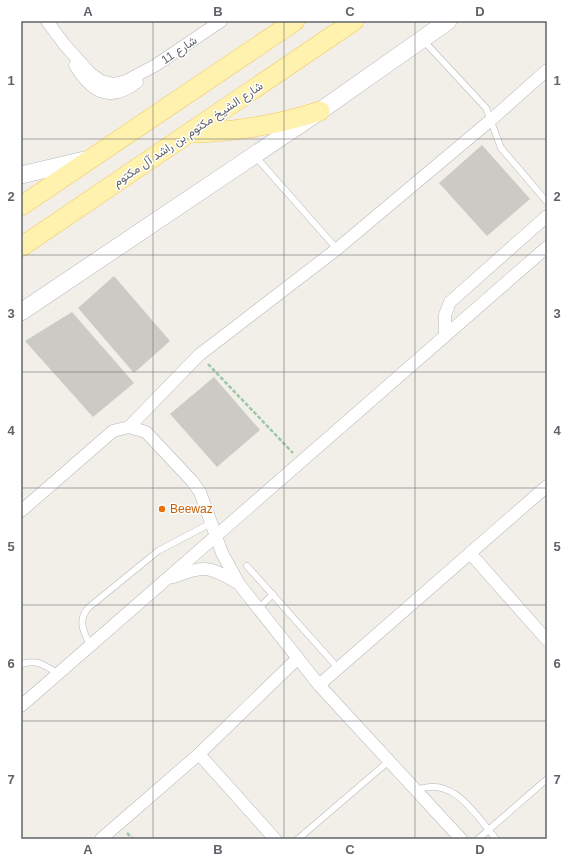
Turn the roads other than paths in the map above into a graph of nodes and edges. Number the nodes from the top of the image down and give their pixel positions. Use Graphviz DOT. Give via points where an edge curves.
graph roads {
  1 [pos="47,21"];
  2 [pos="221,21"];
  3 [pos="295,21"];
  4 [pos="354,21"];
  5 [pos="448,21"];
  6 [pos="422,39"];
  7 [pos="547,70"];
  8 [pos="320,110"];
  9 [pos="492,119"];
  10 [pos="190,133"];
  11 [pos="254,155"];
  12 [pos="95,157"];
  13 [pos="21,175"];
  14 [pos="547,202"];
  15 [pos="21,206"];
  16 [pos="547,216"];
  17 [pos="21,247"];
  18 [pos="547,247"];
  19 [pos="337,249"];
  20 [pos="21,312"];
  21 [pos="446,334"];
  22 [pos="128,427"];
  23 [pos="547,486"];
  24 [pos="21,511"];
  25 [pos="210,523"];
  26 [pos="215,536"];
  27 [pos="470,553"];
  28 [pos="248,566"];
  29 [pos="166,579"];
  30 [pos="239,584"];
  31 [pos="273,594"];
  32 [pos="259,608"];
  33 [pos="547,640"];
  34 [pos="90,645"];
  35 [pos="298,658"];
  36 [pos="21,664"];
  37 [pos="338,668"];
  38 [pos="58,673"];
  39 [pos="320,685"];
  40 [pos="21,706"];
  41 [pos="199,754"];
  42 [pos="389,760"];
  43 [pos="547,779"];
  44 [pos="416,790"];
  45 [pos="488,830"];
  46 [pos="101,839"];
  47 [pos="275,839"];
  48 [pos="298,839"];
  49 [pos="461,839"];
  50 [pos="478,839"];
  51 [pos="496,839"];
  1 -- 2 [label="street, شارع 11" via="88,84 107,93 114,93 127,89 156,65"];
  3 -- 12 [label="main road"];
  4 -- 10 [label="main road, شارع الشيخ مكتوم بن راشد آل مكتوم"];
  5 -- 6 [label="street"];
  6 -- 8 [label="street"];
  6 -- 9 [label="lane" via="482,103"];
  7 -- 9 [label="street"];
  8 -- 10 [label="main road" via="289,121 256,128"];
  8 -- 11 [label="street"];
  9 -- 14 [label="lane" via="501,148"];
  9 -- 19 [label="street"];
  10 -- 17 [label="main road, شارع الشيخ مكتوم بن راشد آل مكتوم"];
  11 -- 19 [label="lane"];
  11 -- 20 [label="street"];
  12 -- 13 [label="street"];
  12 -- 15 [label="main road"];
  16 -- 21 [label="street" via="450,302 445,315"];
  18 -- 21 [label="street"];
  19 -- 22 [label="street" via="199,355"];
  21 -- 26 [label="street"];
  22 -- 24 [label="street" via="106,436"];
  22 -- 25 [label="street" via="146,432 192,481 200,492"];
  23 -- 27 [label="street"];
  25 -- 26 [label="street"];
  25 -- 34 [label="lane" via="158,551 88,608 82,625"];
  26 -- 29 [label="street"];
  26 -- 30 [label="street"];
  27 -- 33 [label="street"];
  27 -- 37 [label="street"];
  28 -- 31 [label="lane"];
  29 -- 30 [label="street" via="190,570 205,568"];
  29 -- 34 [label="street"];
  30 -- 32 [label="street"];
  31 -- 32 [label="lane"];
  31 -- 37 [label="lane"];
  32 -- 35 [label="street"];
  34 -- 38 [label="street"];
  35 -- 39 [label="street"];
  35 -- 41 [label="street"];
  36 -- 38 [label="lane" via="39,662"];
  37 -- 39 [label="street"];
  38 -- 40 [label="street"];
  39 -- 42 [label="street"];
  41 -- 46 [label="street"];
  41 -- 47 [label="street"];
  42 -- 44 [label="street"];
  42 -- 48 [label="lane"];
  43 -- 45 [label="lane"];
  44 -- 45 [label="lane" via="432,785 447,789 459,797"];
  44 -- 49 [label="street"];
  45 -- 50 [label="lane"];
  45 -- 51 [label="lane"];
}
